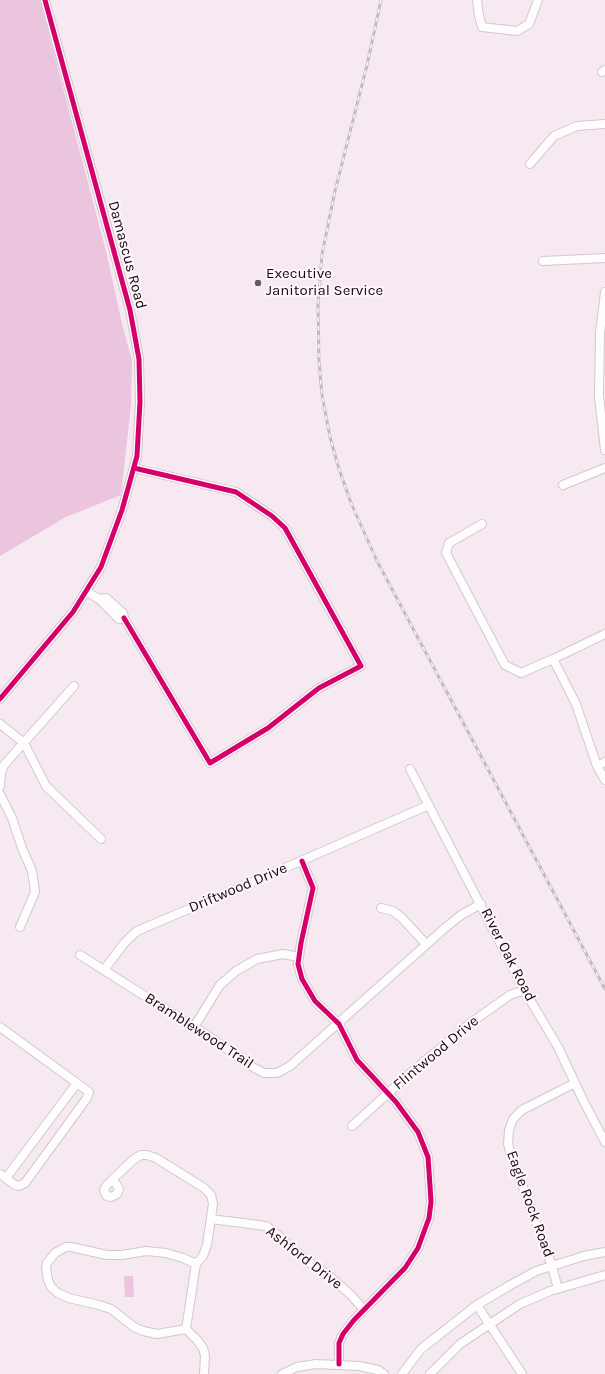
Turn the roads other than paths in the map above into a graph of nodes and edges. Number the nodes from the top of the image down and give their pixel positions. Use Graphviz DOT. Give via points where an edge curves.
graph roads {
  1 [pos="45,0"];
  2 [pos="476,0"];
  3 [pos="538,0"];
  4 [pos="605,124"];
  5 [pos="530,164"];
  6 [pos="605,258"];
  7 [pos="543,261"];
  8 [pos="605,292"];
  9 [pos="605,450"];
  10 [pos="134,468"];
  11 [pos="605,468"];
  12 [pos="563,485"];
  13 [pos="482,524"];
  14 [pos="86,591"];
  15 [pos="605,634"];
  16 [pos="553,659"];
  17 [pos="74,686"];
  18 [pos="0,699"];
  19 [pos="0,724"];
  20 [pos="24,743"];
  21 [pos="601,764"];
  22 [pos="410,769"];
  23 [pos="605,780"];
  24 [pos="0,786"];
  25 [pos="0,794"];
  26 [pos="429,805"];
  27 [pos="101,839"];
  28 [pos="302,861"];
  29 [pos="481,904"];
  30 [pos="381,908"];
  31 [pos="20,927"];
  32 [pos="426,944"];
  33 [pos="80,955"];
  34 [pos="299,957"];
  35 [pos="104,970"];
  36 [pos="525,990"];
  37 [pos="339,1024"];
  38 [pos="0,1027"];
  39 [pos="194,1027"];
  40 [pos="77,1082"];
  41 [pos="575,1083"];
  42 [pos="388,1094"];
  43 [pos="352,1126"];
  44 [pos="605,1142"];
  45 [pos="3,1176"];
  46 [pos="112,1180"];
  47 [pos="211,1219"];
  48 [pos="605,1252"];
  49 [pos="196,1264"];
  50 [pos="552,1266"];
  51 [pos="605,1275"];
  52 [pos="558,1289"];
  53 [pos="476,1305"];
  54 [pos="364,1310"];
  55 [pos="490,1324"];
  56 [pos="186,1329"];
  57 [pos="339,1364"];
  58 [pos="381,1372"];
  59 [pos="204,1374"];
  60 [pos="282,1374"];
  61 [pos="402,1374"];
  62 [pos="430,1374"];
  63 [pos="522,1374"];
  1 -- 10 [label="street, Damascus Road" via="130,310 139,359 140,402"];
  2 -- 3 [label="street" via="482,27 517,31 529,24"];
  4 -- 5 [label="street" via="578,126 554,136"];
  6 -- 7 [label="street"];
  8 -- 9 [label="street" via="600,332 599,396"];
  10 -- 14 [label="street, Damascus Road" via="122,510 103,560"];
  10 -- 14 [label="street" via="236,492 272,516 285,528 361,666 319,688 268,728 210,763 124,618 119,618 99,599"];
  11 -- 12 [label="street"];
  13 -- 16 [label="street" via="449,543 446,552 505,665 521,673"];
  14 -- 18 [label="street, Damascus Road" via="73,612"];
  15 -- 16 [label="street"];
  16 -- 21 [label="street" via="576,704"];
  17 -- 20 [label="street"];
  19 -- 20 [label="street"];
  20 -- 24 [label="street" via="4,765"];
  20 -- 27 [label="street" via="46,786"];
  21 -- 23 [label="street"];
  22 -- 26 [label="street, River Oak Road"];
  25 -- 31 [label="street" via="32,871 35,892"];
  26 -- 28 [label="street, Driftwood Drive"];
  26 -- 29 [label="street, River Oak Road"];
  28 -- 34 [label="street" via="313,888"];
  28 -- 35 [label="street, Driftwood Drive" via="137,931"];
  29 -- 32 [label="street, Bramblewood Trail" via="461,915"];
  29 -- 36 [label="street, River Oak Road"];
  30 -- 32 [label="street" via="393,911 402,918"];
  32 -- 37 [label="street, Bramblewood Trail"];
  33 -- 35 [label="street, Bramblewood Trail"];
  34 -- 37 [label="street" via="298,964 307,990"];
  34 -- 39 [label="street" via="283,954 257,959 236,971 220,985"];
  35 -- 39 [label="street, Bramblewood Trail"];
  36 -- 41 [label="street, River Oak Road" via="558,1047"];
  36 -- 42 [label="street, Flintwood Drive" via="510,995 472,1022"];
  37 -- 39 [label="street, Bramblewood Trail" via="290,1066 277,1073 264,1073 249,1065"];
  37 -- 42 [label="street" via="357,1060"];
  38 -- 40 [label="street"];
  40 -- 45 [label="street"];
  40 -- 45 [label="street" via="89,1092 87,1098 25,1183 15,1185"];
  41 -- 44 [label="street, River Oak Road"];
  41 -- 50 [label="street, Eagle Rock Road" via="522,1110 513,1119 509,1130 508,1144 511,1155"];
  42 -- 43 [label="street, Flintwood Drive"];
  42 -- 54 [label="street" via="418,1132 428,1157 431,1202 429,1218 412,1258"];
  46 -- 47 [label="street" via="137,1157 152,1156 208,1192 213,1200"];
  47 -- 49 [label="street" via="207,1245 203,1256"];
  47 -- 54 [label="street, Ashford Drive" via="266,1226 340,1285"];
  48 -- 50 [label="street"];
  49 -- 56 [label="street"];
  49 -- 56 [label="street" via="161,1252 107,1255 71,1247 55,1253 47,1262 46,1268 51,1287 58,1293 111,1310 143,1331 157,1334"];
  50 -- 52 [label="street, Eagle Rock Road"];
  50 -- 53 [label="street" via="536,1271"];
  51 -- 52 [label="street"];
  52 -- 55 [label="street" via="520,1304"];
  53 -- 55 [label="street"];
  53 -- 61 [label="street" via="421,1349"];
  54 -- 57 [label="street" via="343,1334 339,1343"];
  55 -- 62 [label="street" via="460,1344"];
  55 -- 63 [label="street"];
  56 -- 59 [label="street" via="203,1348 206,1356"];
  57 -- 58 [label="street"];
  57 -- 60 [label="street" via="297,1367"];
}
